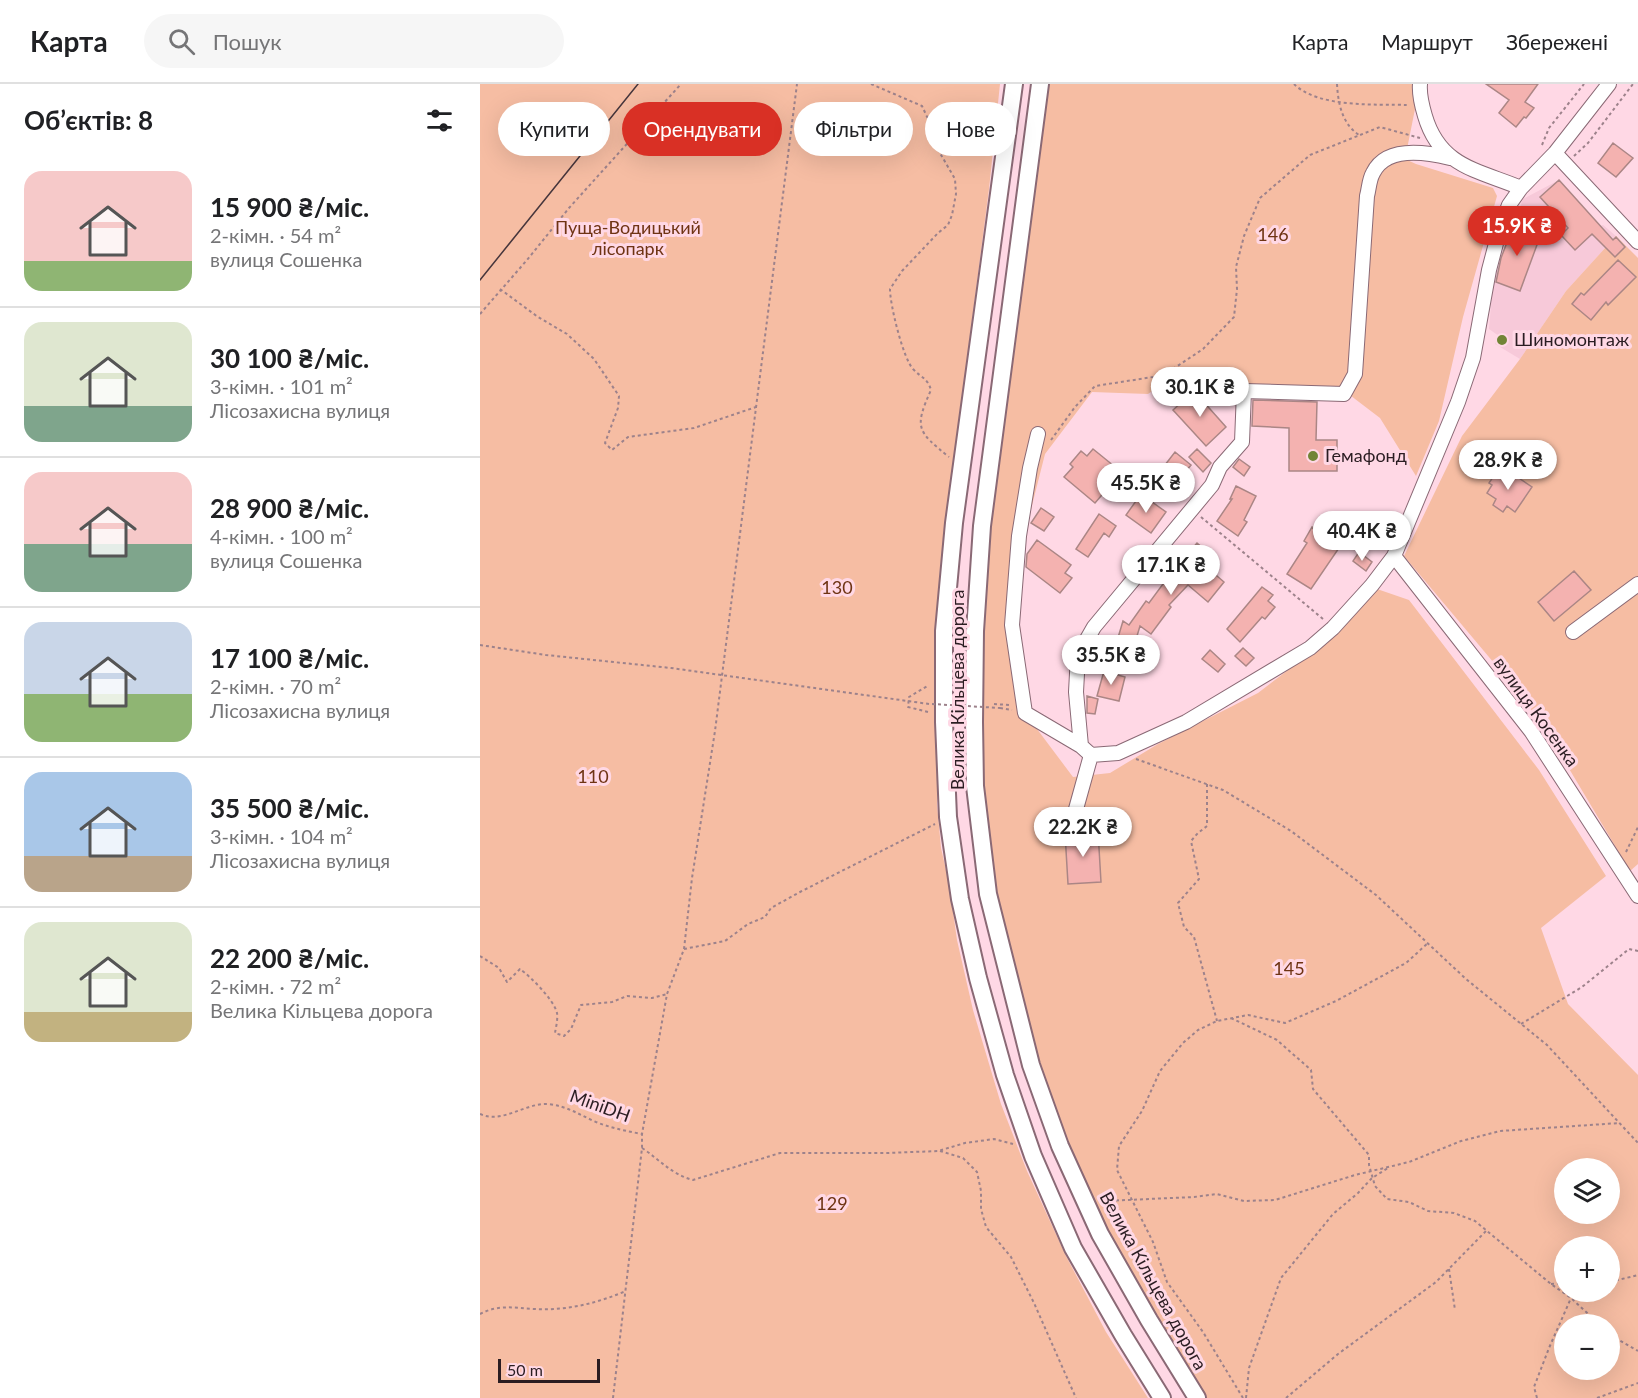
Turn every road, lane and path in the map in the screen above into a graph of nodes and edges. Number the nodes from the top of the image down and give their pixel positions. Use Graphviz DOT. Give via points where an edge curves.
graph roads {
  1 [pos="681,84"];
  2 [pos="797,84"];
  3 [pos="871,84"];
  4 [pos="1014,84"];
  5 [pos="1040,84"];
  6 [pos="1294,84"];
  7 [pos="1337,84"];
  8 [pos="1420,84"];
  9 [pos="1609,84"];
  10 [pos="1633,84"];
  11 [pos="1339,103"];
  12 [pos="1422,105"];
  13 [pos="1359,135"];
  14 [pos="1434,140"];
  15 [pos="1450,158"];
  16 [pos="1560,159"];
  17 [pos="1521,188"];
  18 [pos="1638,242"];
  19 [pos="500,290"];
  20 [pos="480,314"];
  21 [pos="756,407"];
  22 [pos="1038,434"];
  23 [pos="1046,446"];
  24 [pos="953,461"];
  25 [pos="1192,509"];
  26 [pos="1394,556"];
  27 [pos="1638,584"];
  28 [pos="1333,628"];
  29 [pos="1574,632"];
  30 [pos="480,645"];
  31 [pos="722,675"];
  32 [pos="936,680"];
  33 [pos="908,701"];
  34 [pos="994,704"];
  35 [pos="929,712"];
  36 [pos="1086,751"];
  37 [pos="1118,753"];
  38 [pos="1207,784"];
  39 [pos="948,817"];
  40 [pos="1077,823"];
  41 [pos="1638,827"];
  42 [pos="1620,866"];
  43 [pos="1638,896"];
  44 [pos="1428,943"];
  45 [pos="684,949"];
  46 [pos="1638,951"];
  47 [pos="480,956"];
  48 [pos="667,994"];
  49 [pos="1231,1018"];
  50 [pos="1217,1021"];
  51 [pos="1521,1024"];
  52 [pos="480,1114"];
  53 [pos="1620,1123"];
  54 [pos="642,1134"];
  55 [pos="1638,1143"];
  56 [pos="642,1148"];
  57 [pos="938,1150"];
  58 [pos="1033,1156"];
  59 [pos="1390,1167"];
  60 [pos="1371,1172"];
  61 [pos="1372,1178"];
  62 [pos="1130,1199"];
  63 [pos="1104,1201"];
  64 [pos="1486,1231"];
  65 [pos="1449,1268"];
  66 [pos="1638,1275"];
  67 [pos="1620,1280"];
  68 [pos="1551,1284"];
  69 [pos="1554,1284"];
  70 [pos="1554,1286"];
  71 [pos="626,1291"];
  72 [pos="1569,1302"];
  73 [pos="1575,1302"];
  74 [pos="1455,1310"];
  75 [pos="480,1314"];
  76 [pos="1588,1314"];
  77 [pos="1620,1341"];
  78 [pos="1638,1352"];
  79 [pos="1638,1383"];
  80 [pos="613,1398"];
  81 [pos="1076,1398"];
  82 [pos="1162,1398"];
  83 [pos="1197,1398"];
  84 [pos="1244,1398"];
  85 [pos="1286,1398"];
  86 [pos="1537,1398"];
  87 [pos="1597,1398"];
  1 -- 19 [label="path"];
  2 -- 21 [label="path"];
  3 -- 24 [label="path" via="922,106 930,121 933,141 955,179 956,194 948,225 902,271 890,289 906,355 912,369 928,381 931,390 920,425 925,435"];
  4 -- 39 [label="main road, Велика Кільцева дорога" via="954,523 944,631"];
  5 -- 83 [label="main road, Велика Кільцева дорога" via="982,526 974,722 975,786 983,853 1006,971 1031,1065 1060,1146 1100,1234"];
  6 -- 11 [label="path"];
  7 -- 11 [label="path"];
  8 -- 12 [label="street"];
  9 -- 16 [label="street"];
  10 -- 16 [label="path" via="1588,143"];
  11 -- 12 [label="path"];
  11 -- 13 [label="path" via="1351,130"];
  12 -- 14 [label="street"];
  13 -- 14 [label="path" via="1380,127"];
  13 -- 23 [label="path" via="1310,154 1260,198 1236,267 1234,317 1203,349 1153,377 1095,386"];
  14 -- 15 [label="street"];
  15 -- 17 [label="street"];
  15 -- 25 [label="street" via="1430,153 1398,155 1383,159 1372,174 1367,196 1355,374 1344,394 1244,391 1242,442"];
  16 -- 17 [label="street"];
  16 -- 18 [label="street"];
  17 -- 26 [label="street" via="1509,205 1499,232 1473,358 1458,402"];
  19 -- 20 [label="path"];
  19 -- 21 [label="path" via="567,334 598,366 619,396 605,443 612,450 628,437 694,428"];
  21 -- 31 [label="path"];
  22 -- 36 [label="street" via="1019,536 1012,625 1025,713"];
  25 -- 28 [label="path"];
  25 -- 36 [label="street" via="1094,627 1078,656 1076,693"];
  26 -- 28 [label="street"];
  26 -- 42 [label="street, вулиця Косенка" via="1531,731"];
  27 -- 29 [label="street"];
  28 -- 37 [label="street" via="1310,648 1186,722"];
  30 -- 31 [label="path"];
  31 -- 33 [label="path"];
  31 -- 45 [label="path"];
  32 -- 33 [label="path"];
  33 -- 34 [label="path, bridge" via="1006,707"];
  33 -- 35 [label="path" via="908,707"];
  36 -- 37 [label="street"];
  36 -- 40 [label="street"];
  37 -- 38 [label="path"];
  38 -- 44 [label="path" via="1291,831 1376,895"];
  38 -- 50 [label="path" via="1208,826 1191,841 1199,879 1178,903 1184,927 1194,937"];
  39 -- 45 [label="path" via="771,908 765,917 725,941"];
  39 -- 58 [label="main road, Велика Кільцева дорога" via="960,899 978,978"];
  41 -- 42 [label="path"];
  42 -- 43 [label="street, вулиця Косенка"];
  44 -- 49 [label="path" via="1406,963 1285,1023 1248,1015"];
  44 -- 51 [label="path"];
  45 -- 48 [label="path"];
  46 -- 51 [label="path" via="1629,949 1582,987"];
  47 -- 48 [label="path" via="499,968 507,982 520,969 528,975 553,1005 557,1014 555,1033 564,1036 581,1005 612,1002 627,996 652,998"];
  48 -- 54 [label="path"];
  49 -- 50 [label="path"];
  49 -- 60 [label="path" via="1278,1040 1311,1070 1313,1089 1368,1155"];
  50 -- 62 [label="path" via="1183,1043 1160,1071 1142,1111 1119,1146 1117,1170"];
  51 -- 53 [label="path" via="1547,1045"];
  52 -- 54 [label="path, MiniDH" via="504,1116 527,1106 552,1104"];
  53 -- 55 [label="path"];
  53 -- 59 [label="path" via="1500,1131"];
  54 -- 56 [label="path"];
  56 -- 57 [label="path" via="672,1172 693,1180 780,1153"];
  56 -- 71 [label="path"];
  57 -- 58 [label="path" via="994,1139 1017,1145"];
  57 -- 81 [label="path" via="963,1158 977,1172 986,1227 1011,1257"];
  58 -- 82 [label="main road, Велика Кільцева дорога" via="1073,1248"];
  59 -- 60 [label="path"];
  59 -- 61 [label="path"];
  60 -- 61 [label="path"];
  60 -- 62 [label="path" via="1275,1200 1244,1201 1217,1194"];
  61 -- 64 [label="path" via="1387,1199 1409,1202 1428,1211 1454,1213 1475,1221"];
  61 -- 84 [label="path" via="1333,1214 1281,1278 1249,1368"];
  62 -- 63 [label="path"];
  62 -- 84 [label="path" via="1153,1242 1167,1282"];
  64 -- 65 [label="path"];
  64 -- 68 [label="path"];
  65 -- 74 [label="path"];
  65 -- 85 [label="path"];
  66 -- 67 [label="path"];
  68 -- 69 [label="path"];
  68 -- 70 [label="path"];
  71 -- 75 [label="path" via="576,1307 491,1308"];
  71 -- 80 [label="path"];
  72 -- 86 [label="path" via="1534,1387"];
  73 -- 76 [label="path"];
  77 -- 78 [label="path"];
  79 -- 87 [label="path"];
}
